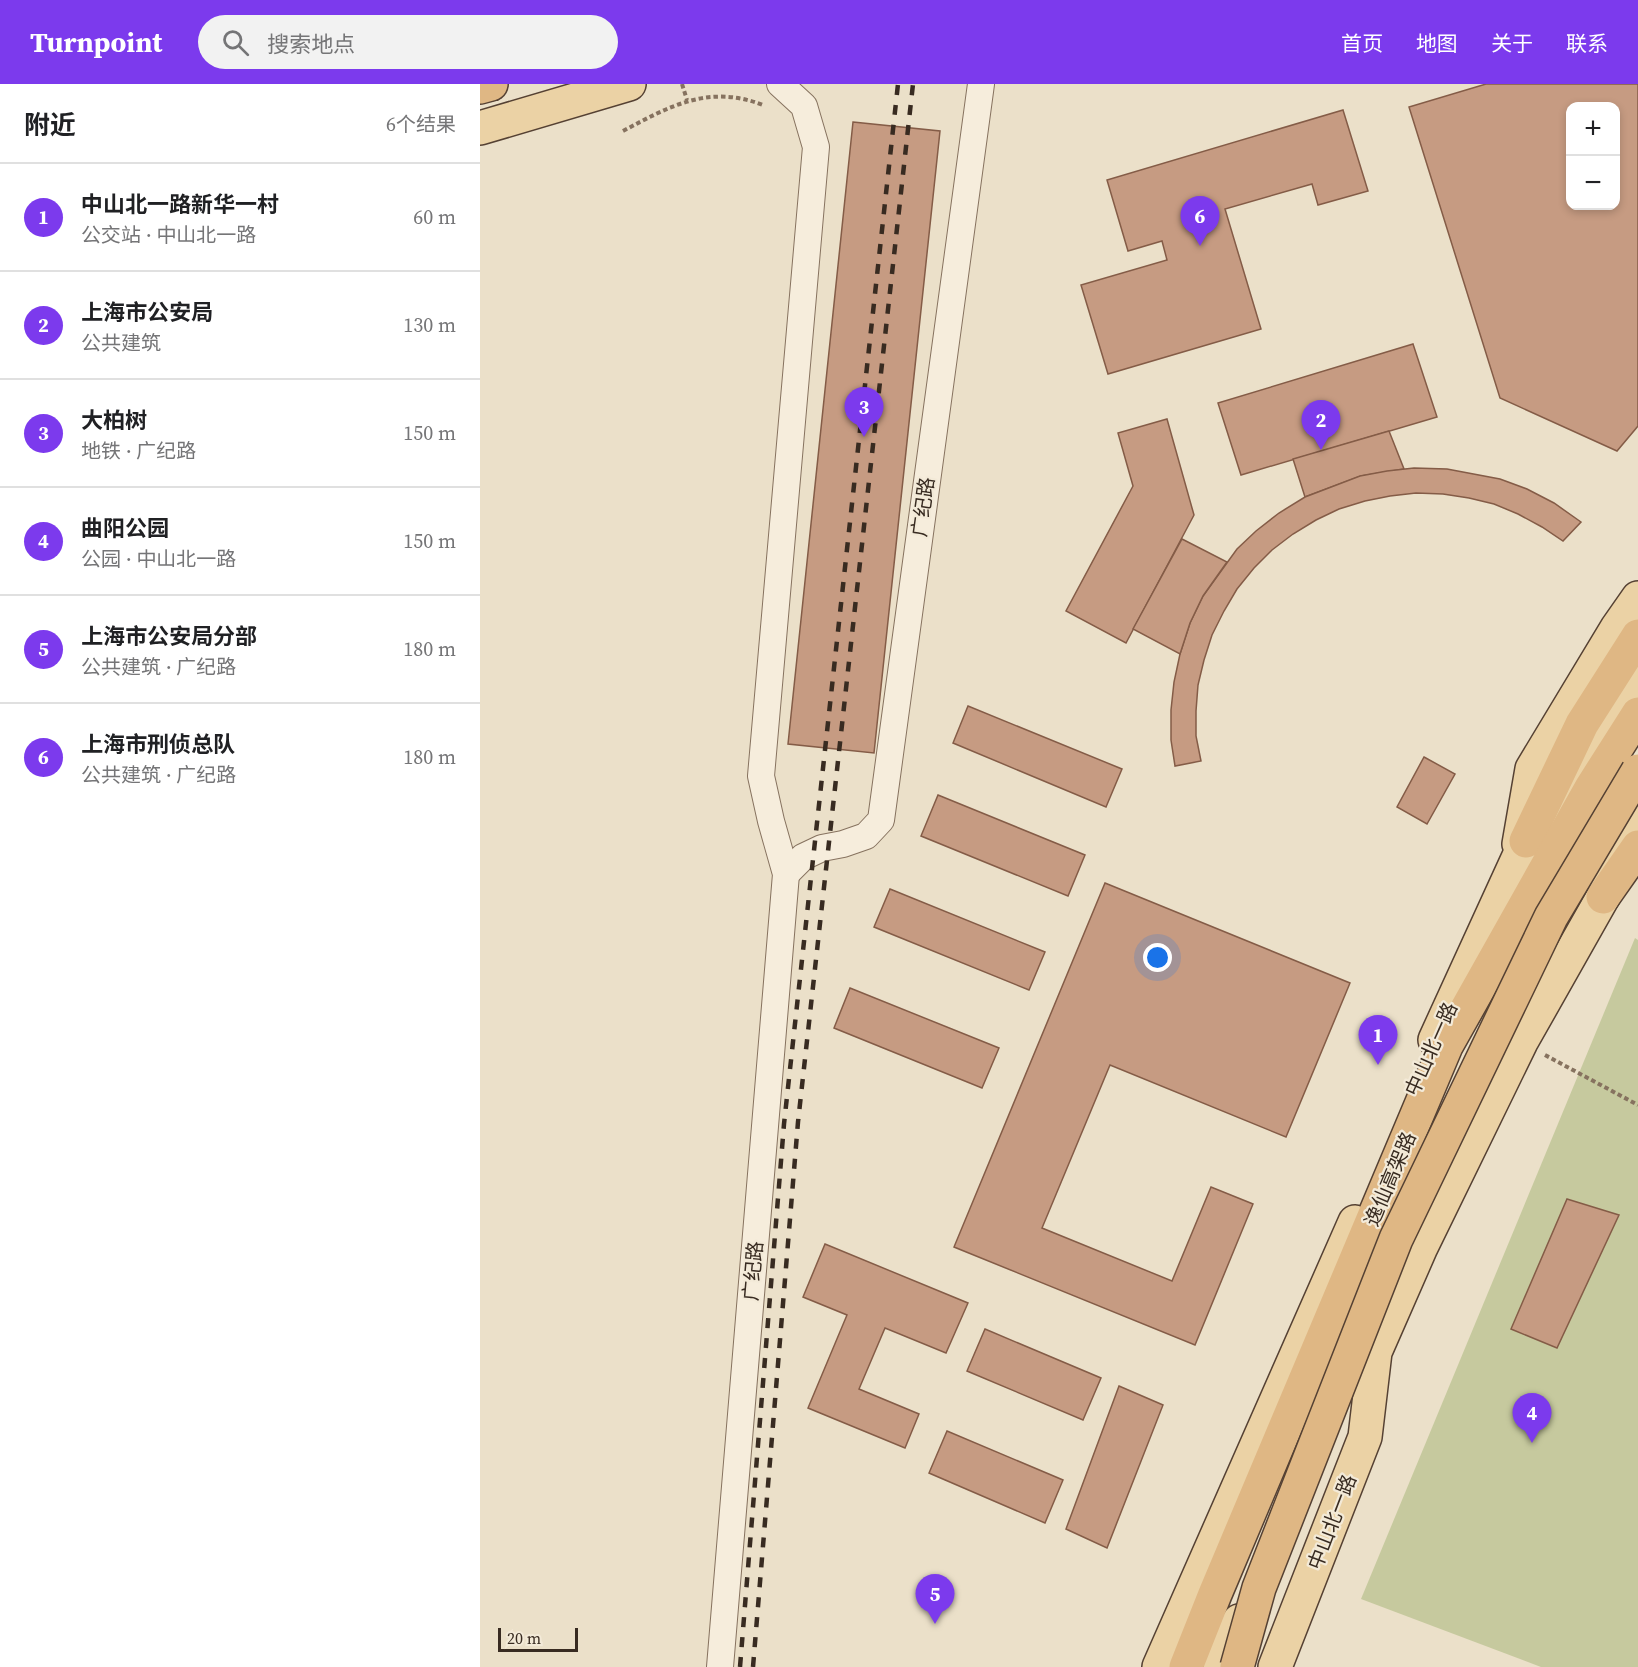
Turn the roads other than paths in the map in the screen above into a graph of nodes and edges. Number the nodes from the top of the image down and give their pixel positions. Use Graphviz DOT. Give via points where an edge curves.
graph roads {
  1 [pos="491,84"];
  2 [pos="629,84"];
  3 [pos="780,84"];
  4 [pos="981,84"];
  5 [pos="480,87"];
  6 [pos="480,128"];
  7 [pos="1638,598"];
  8 [pos="1638,636"];
  9 [pos="1638,680"];
  10 [pos="1638,714"];
  11 [pos="1638,771"];
  12 [pos="1638,822"];
  13 [pos="1638,847"];
  14 [pos="1520,853"];
  15 [pos="1638,860"];
  16 [pos="786,874"];
  17 [pos="1603,897"];
  18 [pos="1375,1352"];
  19 [pos="1217,1537"];
  20 [pos="720,1667"];
  21 [pos="1159,1667"];
  22 [pos="1185,1667"];
  23 [pos="1220,1667"];
  24 [pos="1237,1667"];
  25 [pos="1275,1667"];
  1 -- 5 [label="highway"];
  2 -- 6 [label="main road"];
  3 -- 16 [label="street, 广纪路" via="804,106 816,147 761,776"];
  4 -- 16 [label="street, 广纪路" via="880,820 866,836 803,857"];
  7 -- 14 [label="main road" via="1532,770"];
  8 -- 14 [label="highway" via="1582,724"];
  9 -- 14 [label="main road, 中山北一路"];
  10 -- 22 [label="highway, 逸仙高架路" via="1591,788 1446,1046"];
  11 -- 24 [label="highway, 逸仙高架路, bridge" via="1551,917 1396,1239 1259,1588"];
  12 -- 17 [label="main road, 中山北一路"];
  13 -- 17 [label="highway"];
  14 -- 19 [label="main road, 中山北一路"];
  15 -- 17 [label="main road"];
  16 -- 20 [label="street, 广纪路"];
  17 -- 18 [label="main road, 中山北一路" via="1521,1042 1420,1246"];
  18 -- 23 [label="main road" via="1347,1389"];
  18 -- 25 [label="main road, 中山北一路" via="1365,1437"];
  19 -- 21 [label="main road, 中山北一路"];
  19 -- 22 [label="main road, 中山北一路"];
}
